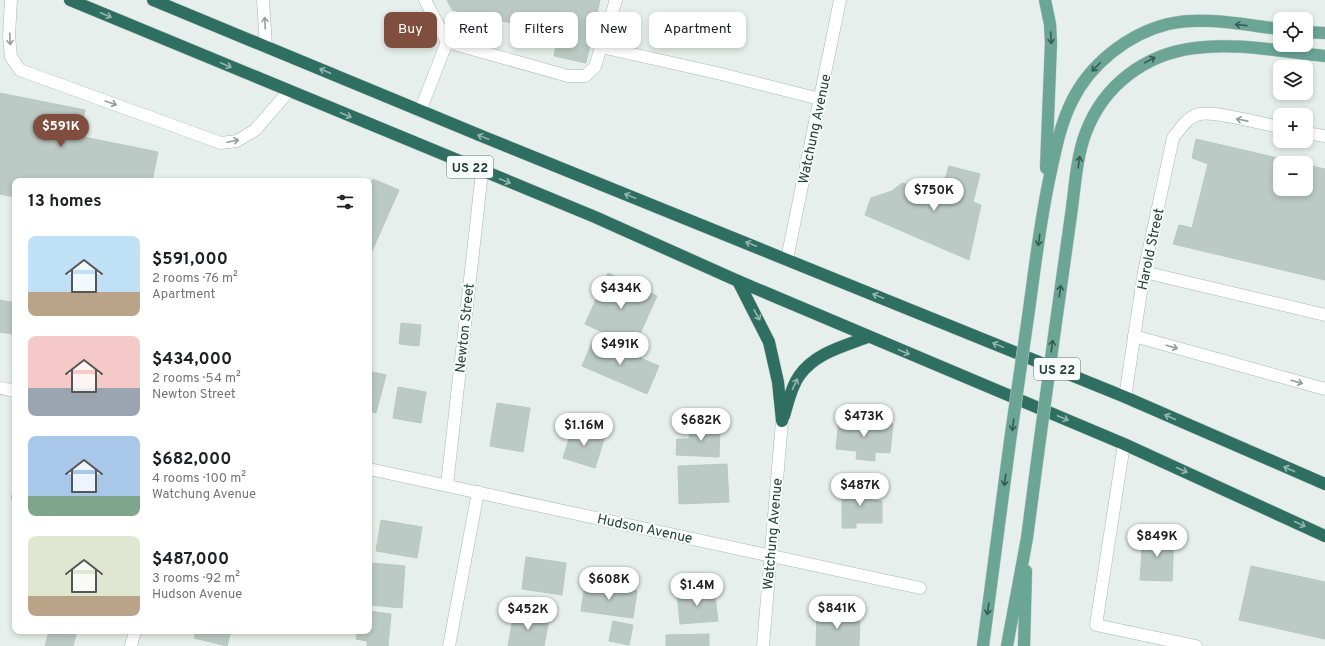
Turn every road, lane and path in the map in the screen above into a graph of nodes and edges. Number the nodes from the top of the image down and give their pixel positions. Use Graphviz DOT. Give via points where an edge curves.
graph roads {
  1 [pos="11,0"];
  2 [pos="70,0"];
  3 [pos="153,0"];
  4 [pos="263,0"];
  5 [pos="425,0"];
  6 [pos="616,0"];
  7 [pos="840,0"];
  8 [pos="1045,0"];
  9 [pos="612,12"];
  10 [pos="1273,28"];
  11 [pos="1313,33"];
  12 [pos="1325,34"];
  13 [pos="445,38"];
  14 [pos="266,47"];
  15 [pos="445,47"];
  16 [pos="469,48"];
  17 [pos="601,48"];
  18 [pos="606,48"];
  19 [pos="1325,56"];
  20 [pos="289,91"];
  21 [pos="820,99"];
  22 [pos="420,111"];
  23 [pos="1273,126"];
  24 [pos="1313,133"];
  25 [pos="1325,136"];
  26 [pos="482,172"];
  27 [pos="1044,201"];
  28 [pos="787,259"];
  29 [pos="1144,272"];
  30 [pos="738,281"];
  31 [pos="1325,315"];
  32 [pos="1134,336"];
  33 [pos="868,337"];
  34 [pos="0,388"];
  35 [pos="1325,389"];
  36 [pos="12,390"];
  37 [pos="1125,397"];
  38 [pos="782,421"];
  39 [pos="1124,444"];
  40 [pos="372,470"];
  41 [pos="1325,484"];
  42 [pos="447,485"];
  43 [pos="478,492"];
  44 [pos="1325,536"];
  45 [pos="1026,538"];
  46 [pos="770,555"];
  47 [pos="920,588"];
  48 [pos="134,634"];
  49 [pos="131,646"];
  50 [pos="449,646"];
  51 [pos="763,646"];
  52 [pos="983,646"];
  53 [pos="1006,646"];
  54 [pos="1024,646"];
  55 [pos="1196,646"];
  1 -- 20 [label="street, one-way" via="11,57 20,70 221,143 238,141 254,130"];
  2 -- 20 [label="highway, US 22, one-way"];
  3 -- 14 [label="highway, US 22"];
  14 -- 4 [label="street, one-way"];
  5 -- 13 [label="street"];
  6 -- 9 [label="street"];
  7 -- 21 [label="street, Watchung Avenue"];
  8 -- 27 [label="main road, one-way" via="1051,44"];
  10 -- 27 [label="main road, one-way" via="1206,21 1186,22 1153,29 1121,46 1094,69 1072,101 1057,144"];
  11 -- 12 [label="main road"];
  22 -- 14 [label="highway, US 22, one-way"];
  15 -- 22 [label="street"];
  16 -- 17 [label="street" via="574,76 585,76 595,67"];
  18 -- 21 [label="street" via="732,76"];
  45 -- 19 [label="main road, one-way, bridge" via="1080,151 1093,116 1104,98 1136,68 1174,51 1196,48 1244,48"];
  20 -- 26 [label="highway, US 22, one-way"];
  21 -- 28 [label="street, Watchung Avenue"];
  28 -- 22 [label="highway, US 22, one-way"];
  23 -- 29 [label="street, Harold Street, one-way" via="1220,115 1200,114 1183,123 1173,138"];
  24 -- 25 [label="street"];
  26 -- 30 [label="highway, US 22, one-way" via="596,217"];
  26 -- 42 [label="street, Newton Street"];
  27 -- 52 [label="main road, one-way, bridge"];
  37 -- 28 [label="highway, US 22, one-way"];
  29 -- 31 [label="street"];
  29 -- 32 [label="street, Harold Street"];
  30 -- 33 [label="highway, US 22"];
  30 -- 38 [label="highway, one-way" via="769,342 778,382"];
  32 -- 35 [label="street, one-way"];
  32 -- 37 [label="street, Harold Street"];
  38 -- 33 [label="highway, one-way" via="799,376 808,366 830,351"];
  33 -- 39 [label="highway, US 22, one-way"];
  34 -- 36 [label="street"];
  41 -- 37 [label="highway, US 22, one-way"];
  38 -- 46 [label="street, Watchung Avenue"];
  39 -- 44 [label="highway, US 22, one-way"];
  39 -- 55 [label="street" via="1096,625"];
  40 -- 42 [label="street, Hudson Avenue"];
  42 -- 43 [label="street, Hudson Avenue"];
  43 -- 46 [label="street, Hudson Avenue"];
  43 -- 50 [label="street"];
  45 -- 53 [label="main road"];
  45 -- 54 [label="main road"];
  46 -- 47 [label="street, Hudson Avenue"];
  46 -- 51 [label="street, Watchung Avenue"];
  48 -- 49 [label="street"];
}
